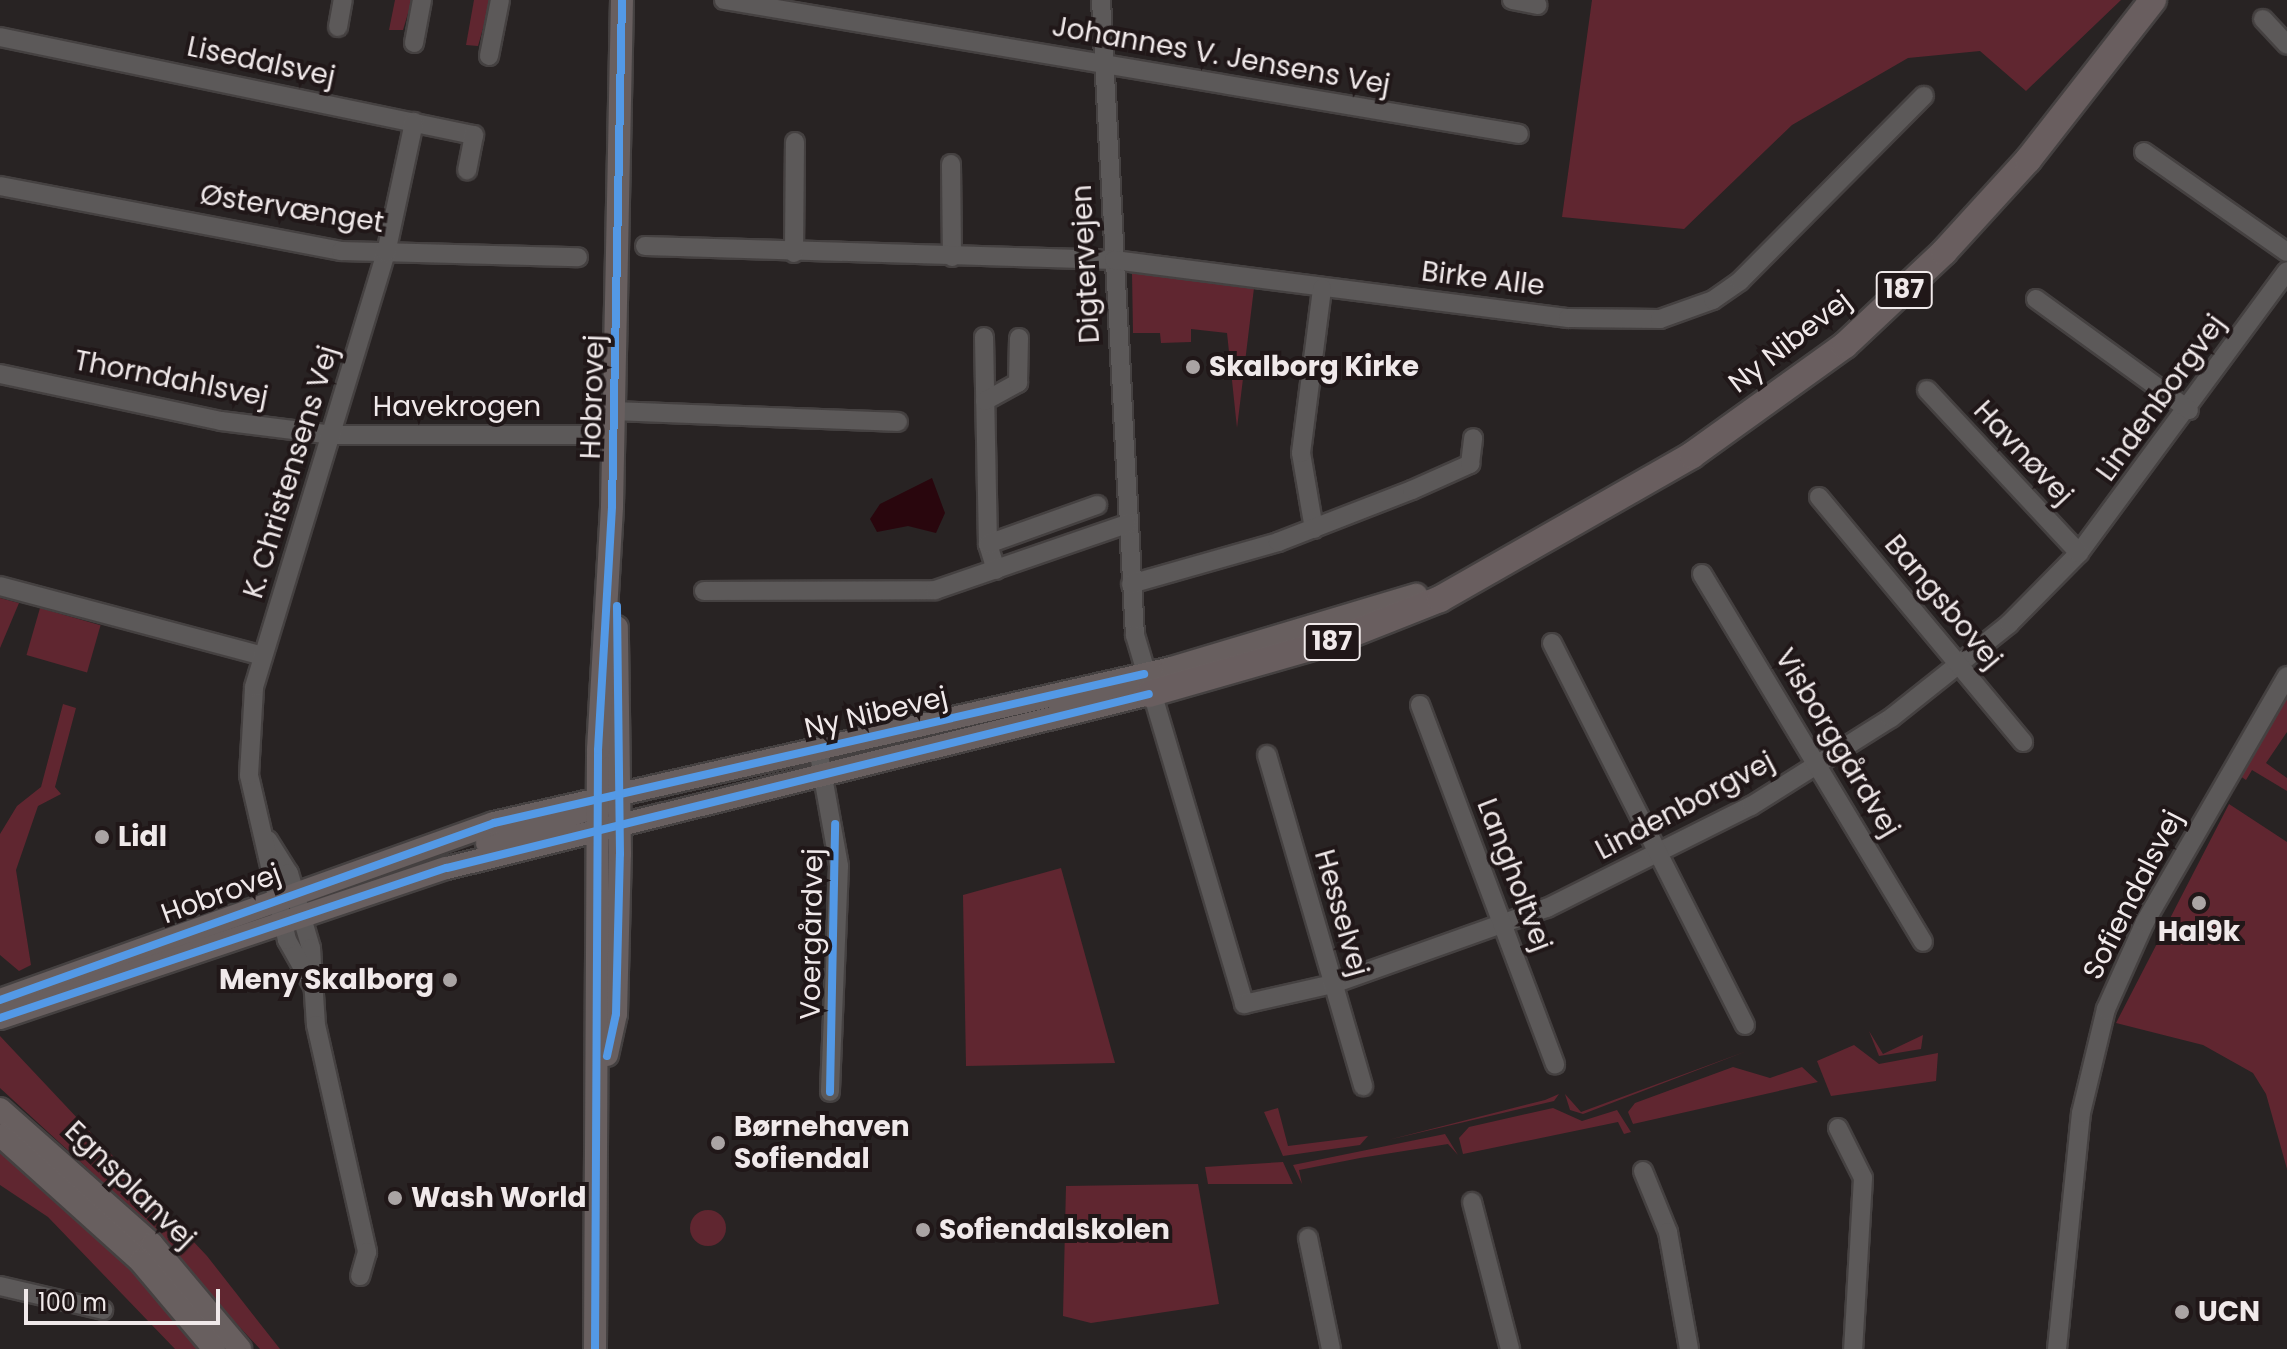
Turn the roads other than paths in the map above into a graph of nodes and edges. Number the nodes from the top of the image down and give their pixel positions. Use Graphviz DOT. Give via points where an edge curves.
graph roads {
  1 [pos="343,0"];
  2 [pos="422,0"];
  3 [pos="500,0"];
  4 [pos="622,0"];
  5 [pos="636,0"];
  6 [pos="724,0"];
  7 [pos="1101,0"];
  8 [pos="1512,0"];
  9 [pos="2153,0"];
  10 [pos="1538,5"];
  11 [pos="2263,19"];
  12 [pos="338,27"];
  13 [pos="0,37"];
  14 [pos="414,43"];
  15 [pos="2287,45"];
  16 [pos="489,56"];
  17 [pos="1103,64"];
  18 [pos="1924,96"];
  19 [pos="414,122"];
  20 [pos="624,125"];
  21 [pos="1519,134"];
  22 [pos="795,142"];
  23 [pos="2144,152"];
  24 [pos="951,164"];
  25 [pos="467,170"];
  26 [pos="0,186"];
  27 [pos="645,246"];
  28 [pos="2287,252"];
  29 [pos="386,253"];
  30 [pos="794,253"];
  31 [pos="578,257"];
  32 [pos="952,257"];
  33 [pos="1114,260"];
  34 [pos="2285,279"];
  35 [pos="1322,288"];
  36 [pos="2036,299"];
  37 [pos="984,337"];
  38 [pos="1019,338"];
  39 [pos="0,374"];
  40 [pos="1927,390"];
  41 [pos="985,401"];
  42 [pos="2189,410"];
  43 [pos="615,411"];
  44 [pos="898,422"];
  45 [pos="333,435"];
  46 [pos="581,435"];
  47 [pos="1473,438"];
  48 [pos="1819,497"];
  49 [pos="1097,505"];
  50 [pos="612,506"];
  51 [pos="1127,524"];
  52 [pos="1314,529"];
  53 [pos="988,544"];
  54 [pos="2079,553"];
  55 [pos="1506,562"];
  56 [pos="996,570"];
  57 [pos="1702,574"];
  58 [pos="1131,584"];
  59 [pos="0,586"];
  60 [pos="704,591"];
  61 [pos="1416,595"];
  62 [pos="1552,643"];
  63 [pos="263,656"];
  64 [pos="1960,666"];
  65 [pos="2287,676"];
  66 [pos="1146,684"];
  67 [pos="1420,705"];
  68 [pos="2023,742"];
  69 [pos="818,749"];
  70 [pos="1267,755"];
  71 [pos="1819,766"];
  72 [pos="823,774"];
  73 [pos="606,809"];
  74 [pos="1659,856"];
  75 [pos="289,907"];
  76 [pos="1504,926"];
  77 [pos="1923,942"];
  78 [pos="1333,984"];
  79 [pos="0,1000"];
  80 [pos="0,1018"];
  81 [pos="1745,1025"];
  82 [pos="1555,1065"];
  83 [pos="1363,1086"];
  84 [pos="601,1087"];
  85 [pos="830,1092"];
  86 [pos="0,1109"];
  87 [pos="1838,1128"];
  88 [pos="0,1135"];
  89 [pos="1643,1171"];
  90 [pos="1472,1202"];
  91 [pos="1308,1238"];
  92 [pos="360,1276"];
  93 [pos="0,1286"];
  94 [pos="103,1310"];
  95 [pos="214,1349"];
  96 [pos="240,1349"];
  97 [pos="595,1349"];
  98 [pos="1331,1349"];
  99 [pos="1510,1349"];
  100 [pos="1689,1349"];
  101 [pos="1853,1349"];
  102 [pos="2057,1349"];
  1 -- 12 [label="street"];
  2 -- 14 [label="street"];
  3 -- 16 [label="street"];
  4 -- 20 [label="main road, Hobrovej"];
  5 -- 20 [label="main road, Hobrovej"];
  6 -- 17 [label="street, Johannes V. Jensens Vej"];
  7 -- 17 [label="street, Digtervejen"];
  8 -- 10 [label="street"];
  9 -- 55 [label="highway, Ny Nibevej / 187" via="2028,160 1845,345 1680,462"];
  11 -- 15 [label="street"];
  13 -- 19 [label="street, Lisedalsvej"];
  17 -- 21 [label="street, Johannes V. Jensens Vej"];
  17 -- 33 [label="street, Digtervejen"];
  18 -- 35 [label="street, Birke Alle" via="1740,281 1685,312 1617,321"];
  19 -- 25 [label="street, Lisedalsvej" via="474,135"];
  19 -- 29 [label="street, K. Christensens Vej"];
  20 -- 43 [label="main road, Hobrovej"];
  22 -- 30 [label="street"];
  23 -- 28 [label="street"];
  24 -- 32 [label="street"];
  26 -- 29 [label="street, Østervænget"];
  27 -- 30 [label="street, Birke Alle"];
  29 -- 31 [label="street, Østervænget"];
  29 -- 45 [label="street, K. Christensens Vej"];
  30 -- 32 [label="street, Birke Alle"];
  32 -- 33 [label="street, Birke Alle"];
  33 -- 35 [label="street, Birke Alle"];
  33 -- 51 [label="street, Digtervejen"];
  34 -- 42 [label="street, Lindenborgvej"];
  35 -- 52 [label="street" via="1301,453"];
  36 -- 42 [label="street"];
  37 -- 41 [label="street"];
  38 -- 41 [label="street" via="1018,383"];
  39 -- 45 [label="street, Thorndahlsvej" via="221,421"];
  40 -- 54 [label="street, Havnøvej"];
  41 -- 53 [label="street"];
  42 -- 54 [label="street, Lindenborgvej"];
  43 -- 44 [label="street"];
  43 -- 50 [label="main road, Hobrovej"];
  45 -- 46 [label="street, Havekrogen"];
  45 -- 63 [label="street, K. Christensens Vej"];
  47 -- 52 [label="street" via="1470,464"];
  48 -- 64 [label="street, Bangsbovej"];
  49 -- 53 [label="street"];
  50 -- 73 [label="main road, Hobrovej"];
  50 -- 73 [label="main road, Hobrovej" via="601,671"];
  51 -- 56 [label="street"];
  51 -- 58 [label="street, Digtervejen"];
  52 -- 58 [label="street"];
  53 -- 56 [label="street"];
  54 -- 64 [label="street, Lindenborgvej"];
  55 -- 61 [label="highway, Ny Nibevej / 187"];
  55 -- 66 [label="highway, Ny Nibevej / 187" via="1366,630"];
  56 -- 60 [label="street" via="935,590"];
  57 -- 71 [label="street, Visborggårdvej"];
  58 -- 66 [label="street, Digtervejen"];
  59 -- 63 [label="street"];
  61 -- 66 [label="main road, Ny Nibevej / 187"];
  62 -- 74 [label="street"];
  63 -- 75 [label="street, K. Christensens Vej" via="254,687 249,775"];
  64 -- 68 [label="street, Bangsbovej"];
  64 -- 71 [label="street, Lindenborgvej"];
  65 -- 102 [label="street, Sofiendalsvej" via="2145,922 2106,1009 2083,1099"];
  66 -- 69 [label="main road, Ny Nibevej / 187"];
  66 -- 72 [label="main road, Ny Nibevej / 187"];
  66 -- 78 [label="street, Lindenborgvej" via="1235,992 1256,1006"];
  67 -- 76 [label="street, Langholtvej"];
  69 -- 72 [label="street, Voergårdvej"];
  69 -- 73 [label="main road, Ny Nibevej / 187"];
  70 -- 78 [label="street, Hesselvej"];
  71 -- 74 [label="street, Lindenborgvej"];
  71 -- 77 [label="street, Visborggårdvej"];
  72 -- 73 [label="main road, Ny Nibevej / 187"];
  72 -- 85 [label="street, Voergårdvej" via="839,866"];
  73 -- 75 [label="main road, Hobrovej / 187" via="389,885"];
  73 -- 75 [label="main road, Hobrovej / 187" via="437,842"];
  73 -- 84 [label="main road, Hobrovej"];
  73 -- 84 [label="main road, Hobrovej" via="616,1014"];
  74 -- 76 [label="street, Lindenborgvej"];
  74 -- 81 [label="street"];
  75 -- 79 [label="main road, Hobrovej / 187"];
  75 -- 80 [label="main road, Hobrovej / 187"];
  75 -- 92 [label="street, K. Christensens Vej" via="313,986 367,1252"];
  76 -- 78 [label="street, Lindenborgvej"];
  76 -- 82 [label="street, Langholtvej"];
  78 -- 83 [label="street, Hesselvej"];
  84 -- 97 [label="main road, Hobrovej"];
  86 -- 96 [label="main road, Egnsplanvej" via="152,1244"];
  87 -- 101 [label="street" via="1863,1178"];
  88 -- 95 [label="main road, Egnsplanvej" via="140,1261"];
  89 -- 100 [label="street" via="1668,1232"];
  90 -- 99 [label="street"];
  91 -- 98 [label="street"];
  93 -- 94 [label="street"];
}
